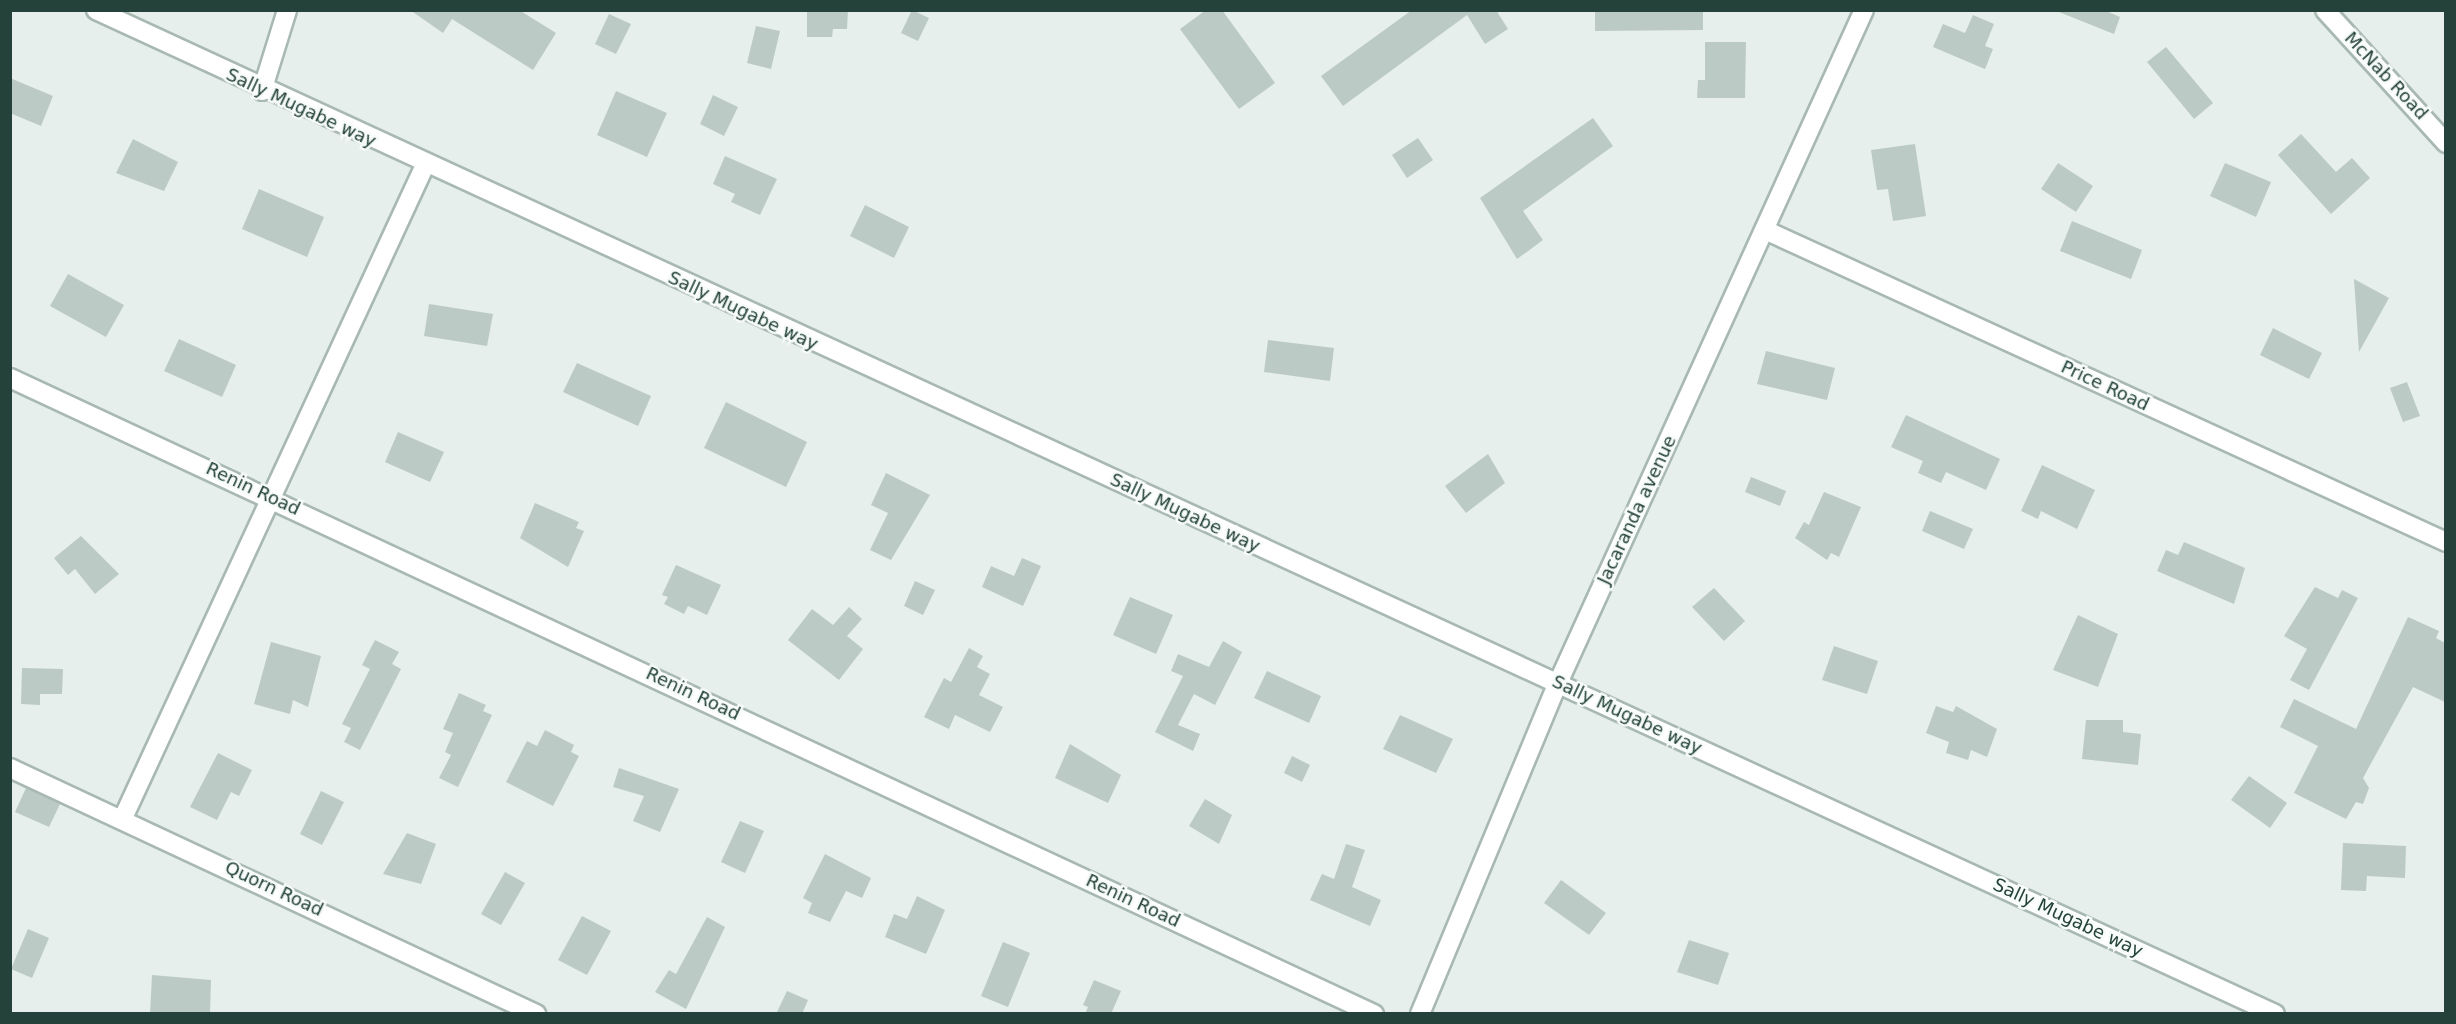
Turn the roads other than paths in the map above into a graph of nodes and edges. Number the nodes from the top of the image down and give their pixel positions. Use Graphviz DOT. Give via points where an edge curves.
graph roads {
  1 [pos="96,10"];
  2 [pos="287,10"];
  3 [pos="1864,10"];
  4 [pos="2325,10"];
  5 [pos="262,91"];
  6 [pos="2445,143"];
  7 [pos="425,165"];
  8 [pos="1766,230"];
  9 [pos="10,378"];
  10 [pos="272,497"];
  11 [pos="2445,542"];
  12 [pos="1558,683"];
  13 [pos="10,768"];
  14 [pos="123,818"];
  15 [pos="536,1014"];
  16 [pos="1374,1014"];
  17 [pos="1420,1014"];
  18 [pos="2275,1014"];
  1 -- 5 [label="street, Sally Mugabe way"];
  2 -- 5 [label="street"];
  3 -- 8 [label="street, Jacaranda avenue"];
  4 -- 6 [label="street, McNab Road"];
  5 -- 7 [label="street, Sally Mugabe way"];
  7 -- 10 [label="street"];
  7 -- 12 [label="street, Sally Mugabe way"];
  8 -- 11 [label="street, Price Road"];
  8 -- 12 [label="street, Jacaranda avenue"];
  9 -- 10 [label="street, Renin Road"];
  10 -- 14 [label="street"];
  10 -- 16 [label="street, Renin Road"];
  12 -- 17 [label="street, Jacaranda avenue"];
  12 -- 18 [label="street, Sally Mugabe way"];
  13 -- 14 [label="street, Quorn Road"];
  14 -- 15 [label="street, Quorn Road"];
}
